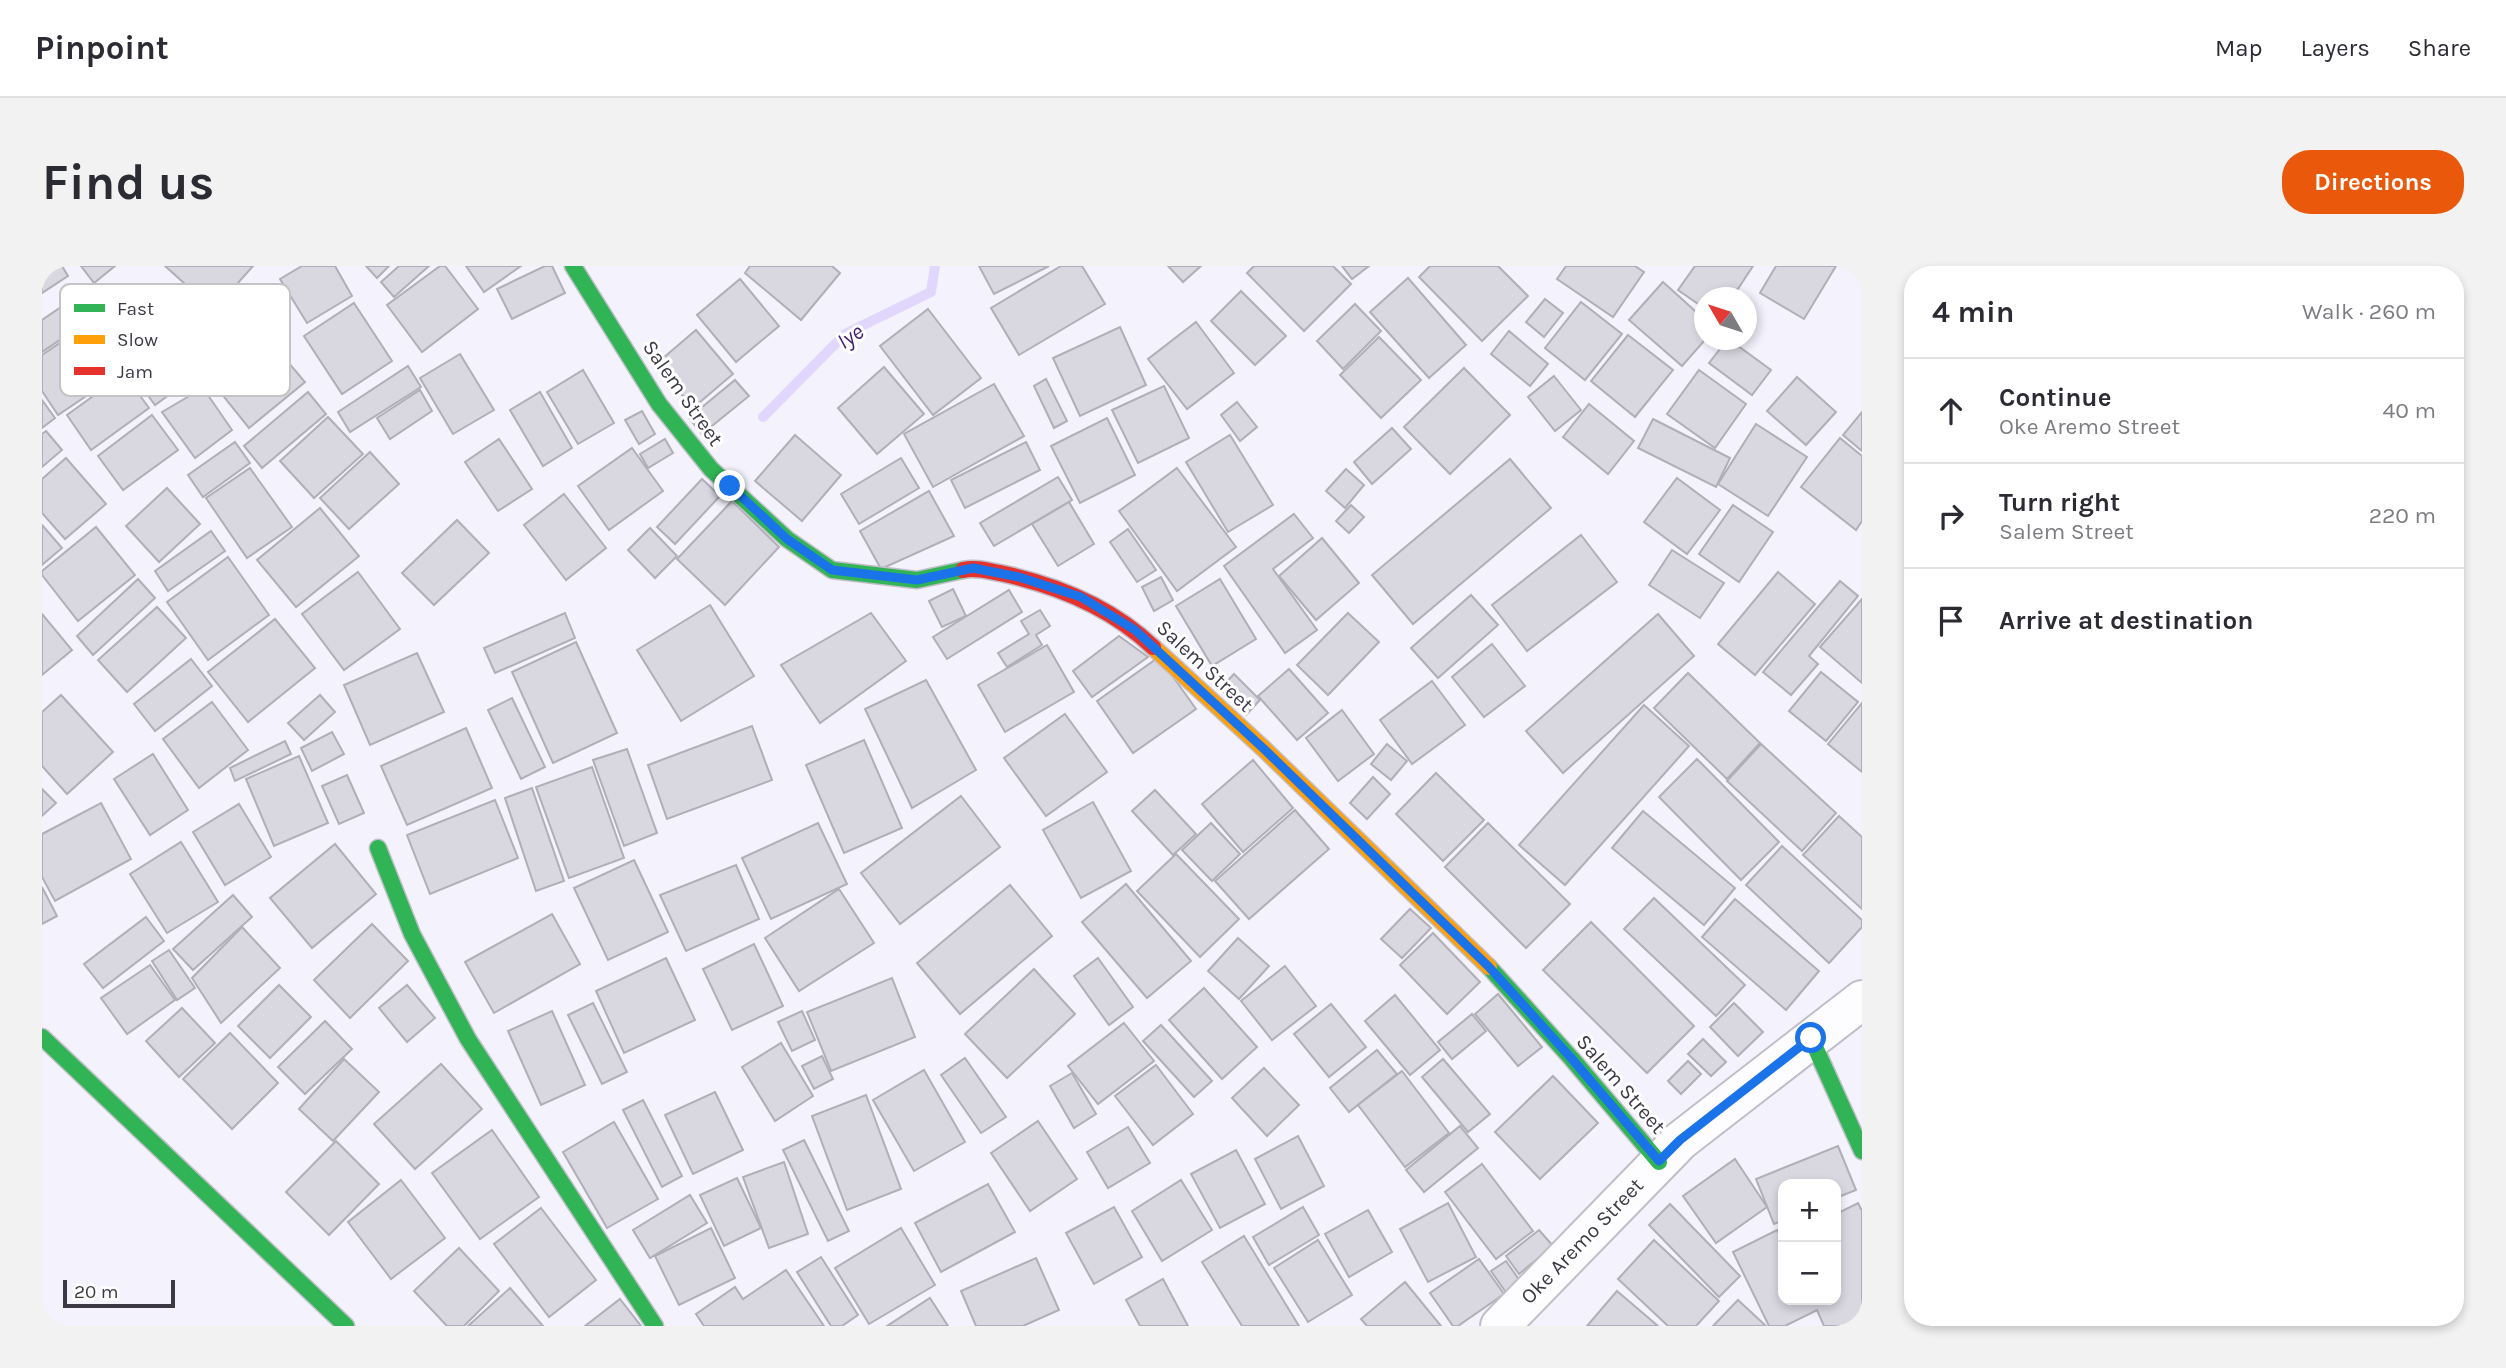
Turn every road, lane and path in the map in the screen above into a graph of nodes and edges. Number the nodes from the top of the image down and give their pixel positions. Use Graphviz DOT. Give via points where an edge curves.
graph roads {
  1 [pos="573,266"];
  2 [pos="378,848"];
  3 [pos="1862,1000"];
  4 [pos="42,1037"];
  5 [pos="1811,1038"];
  6 [pos="1862,1152"];
  7 [pos="1659,1161"];
  8 [pos="346,1326"];
  9 [pos="655,1326"];
  10 [pos="1500,1326"];
  1 -- 7 [label="street, Salem Street" via="659,404 711,469 787,539 832,570 917,580 973,568 1019,577 1081,597 1135,630 1489,967"];
  2 -- 9 [label="street" via="412,934 468,1039"];
  3 -- 5 [label="street, Oke Aremo Street"];
  4 -- 8 [label="street"];
  5 -- 6 [label="street"];
  5 -- 7 [label="street, Oke Aremo Street"];
  7 -- 10 [label="street, Oke Aremo Street"];
}
